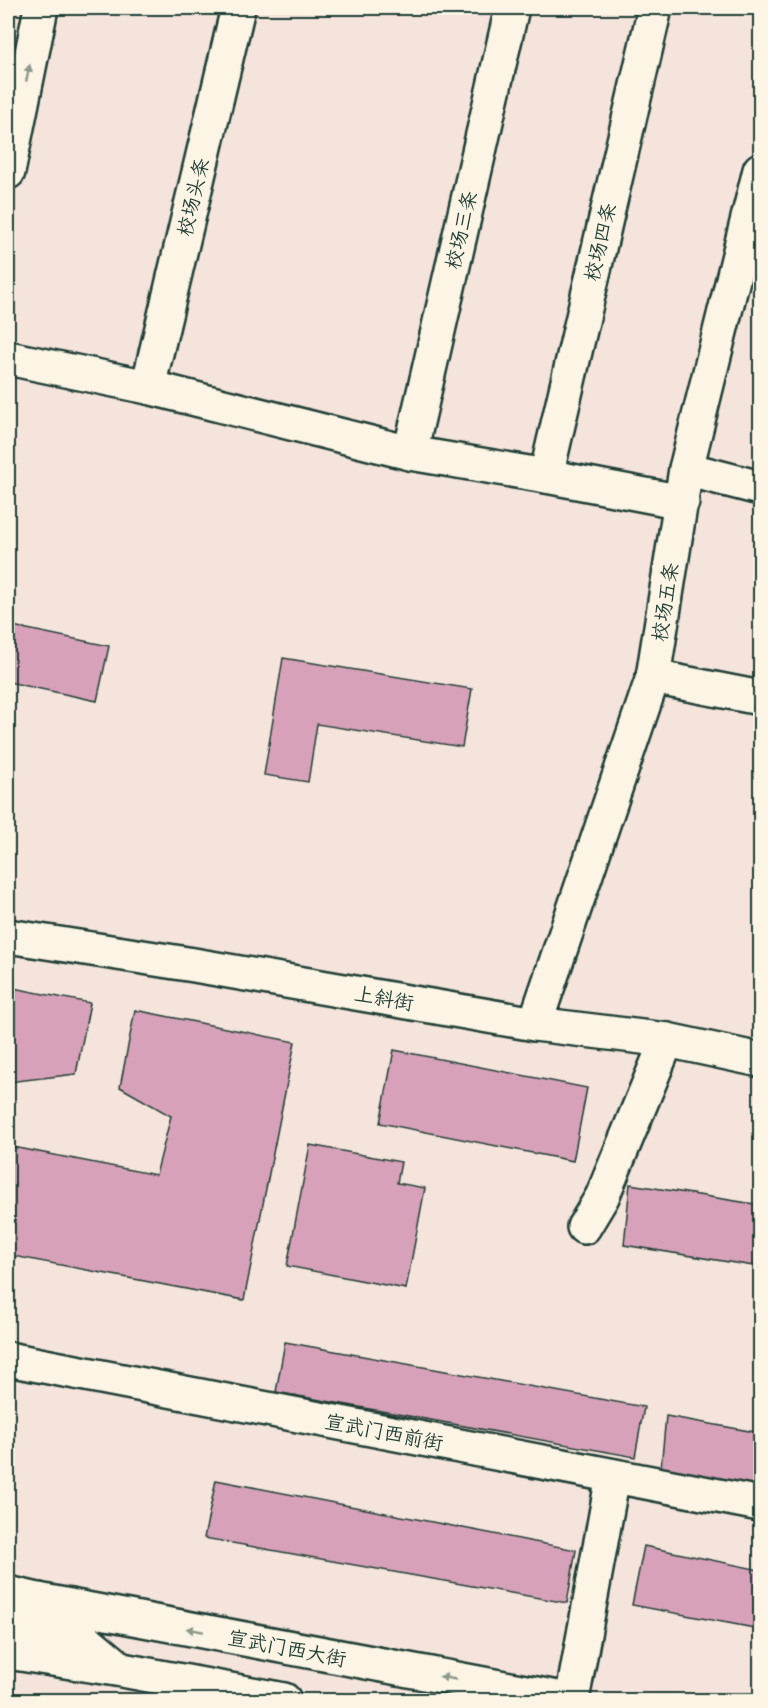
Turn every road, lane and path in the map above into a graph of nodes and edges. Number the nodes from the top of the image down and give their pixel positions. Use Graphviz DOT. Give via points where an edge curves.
graph roads {
  1 [pos="41,8"];
  2 [pos="238,8"];
  3 [pos="512,8"];
  4 [pos="655,8"];
  5 [pos="760,170"];
  6 [pos="8,172"];
  7 [pos="8,358"];
  8 [pos="148,387"];
  9 [pos="410,453"];
  10 [pos="686,469"];
  11 [pos="546,476"];
  12 [pos="760,488"];
  13 [pos="682,502"];
  14 [pos="653,677"];
  15 [pos="760,698"];
  16 [pos="8,936"];
  17 [pos="535,1024"];
  18 [pos="667,1040"];
  19 [pos="760,1060"];
  20 [pos="584,1227"];
  21 [pos="8,1359"];
  22 [pos="613,1476"];
  23 [pos="760,1504"];
  24 [pos="23,1597"];
  25 [pos="8,1623"];
  26 [pos="8,1652"];
  27 [pos="122,1670"];
  28 [pos="284,1701"];
  29 [pos="570,1701"];
  6 -- 1 [label="street, one-way"];
  2 -- 8 [label="street, 校场头条"];
  3 -- 9 [label="street, 校场三条"];
  4 -- 11 [label="street, 校场四条"];
  5 -- 10 [label="street, 校场五条"];
  7 -- 8 [label="street"];
  8 -- 9 [label="street"];
  9 -- 11 [label="street"];
  10 -- 12 [label="street"];
  10 -- 13 [label="street, 校场五条"];
  11 -- 13 [label="street"];
  13 -- 14 [label="street, 校场五条"];
  14 -- 15 [label="street"];
  14 -- 17 [label="street, 校场五条"];
  16 -- 17 [label="street, 上斜街"];
  17 -- 18 [label="street, 上斜街"];
  18 -- 19 [label="street, 上斜街"];
  18 -- 20 [label="street" via="602,1197"];
  21 -- 22 [label="street, 宣武门西前街"];
  22 -- 23 [label="street, 宣武门西前街"];
  22 -- 29 [label="street"];
  24 -- 27 [label="street"];
  29 -- 24 [label="street, 宣武门西大街, one-way"];
  25 -- 27 [label="street" via="36,1628"];
  26 -- 27 [label="street"];
  27 -- 28 [label="street"];
}
